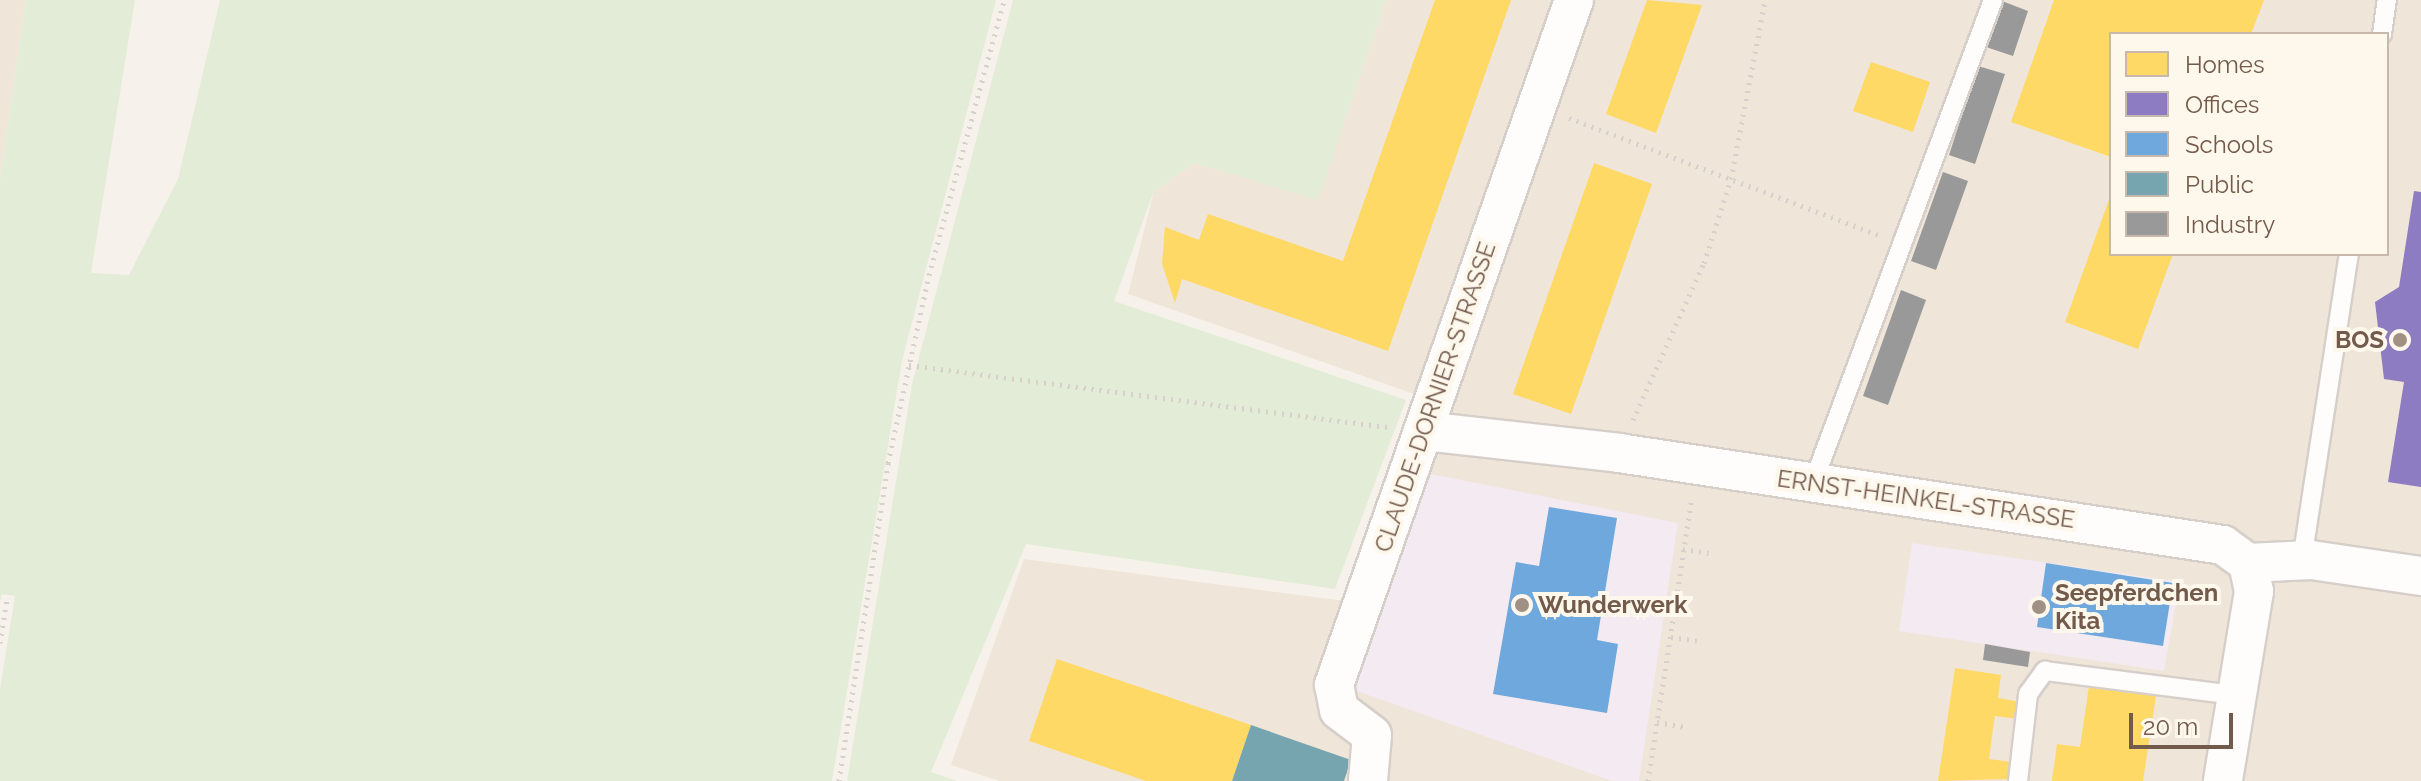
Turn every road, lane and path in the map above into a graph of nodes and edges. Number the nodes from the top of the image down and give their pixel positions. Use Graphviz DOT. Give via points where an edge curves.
graph roads {
  1 [pos="1004,0"];
  2 [pos="1574,0"];
  3 [pos="1765,0"];
  4 [pos="1993,0"];
  5 [pos="2387,0"];
  6 [pos="2382,32"];
  7 [pos="1538,107"];
  8 [pos="1731,179"];
  9 [pos="1905,245"];
  10 [pos="2349,256"];
  11 [pos="909,365"];
  12 [pos="1424,431"];
  13 [pos="1619,453"];
  14 [pos="1698,464"];
  15 [pos="1813,483"];
  16 [pos="1683,549"];
  17 [pos="1709,553"];
  18 [pos="2302,560"];
  19 [pos="2248,563"];
  20 [pos="2421,576"];
  21 [pos="7,599"];
  22 [pos="1671,637"];
  23 [pos="1698,641"];
  24 [pos="0,643"];
  25 [pos="2236,695"];
  26 [pos="1657,722"];
  27 [pos="1684,727"];
  28 [pos="839,781"];
  29 [pos="1368,781"];
  30 [pos="1648,781"];
  31 [pos="2018,781"];
  32 [pos="2223,781"];
  1 -- 11 [label="path"];
  2 -- 7 [label="street, CLAUDE-DORNIER-STRASSE"];
  3 -- 8 [label="path"];
  4 -- 9 [label="lane"];
  5 -- 6 [label="lane"];
  7 -- 8 [label="path"];
  7 -- 12 [label="street, CLAUDE-DORNIER-STRASSE"];
  8 -- 9 [label="path"];
  8 -- 13 [label="path" via="1704,263"];
  9 -- 15 [label="lane"];
  10 -- 18 [label="lane"];
  11 -- 12 [label="path"];
  11 -- 28 [label="path" via="870,564"];
  12 -- 13 [label="street, ERNST-HEINKEL-STRASSE"];
  12 -- 29 [label="street, CLAUDE-DORNIER-STRASSE" via="1334,685 1339,710 1372,735"];
  13 -- 14 [label="street, ERNST-HEINKEL-STRASSE"];
  14 -- 15 [label="street, ERNST-HEINKEL-STRASSE"];
  14 -- 16 [label="path"];
  15 -- 19 [label="street, ERNST-HEINKEL-STRASSE" via="2210,542"];
  16 -- 17 [label="path"];
  16 -- 22 [label="path"];
  18 -- 19 [label="street"];
  18 -- 20 [label="street"];
  19 -- 25 [label="street" via="2254,591"];
  21 -- 24 [label="path"];
  22 -- 23 [label="path"];
  22 -- 26 [label="path"];
  25 -- 31 [label="lane" via="2045,671 2028,694"];
  25 -- 32 [label="street"];
  26 -- 27 [label="path"];
  26 -- 30 [label="path"];
}
